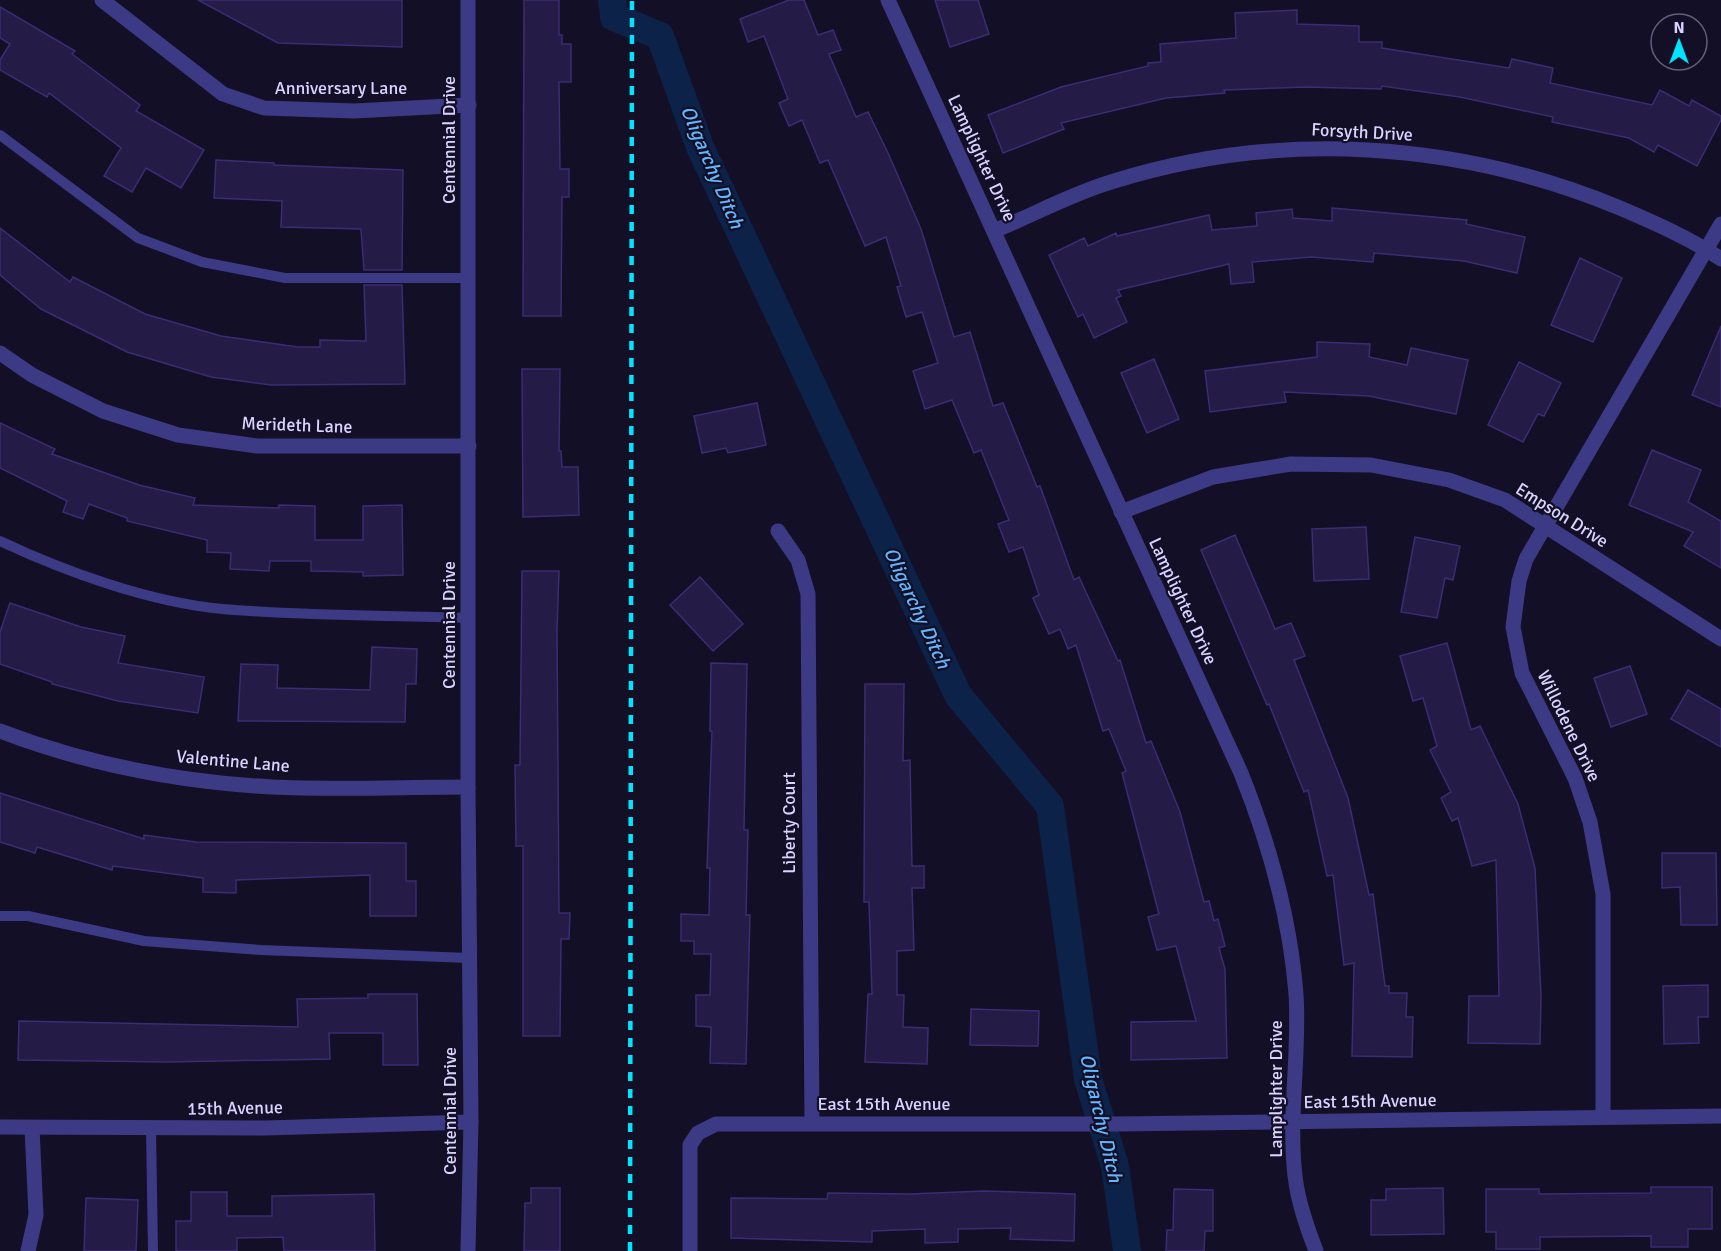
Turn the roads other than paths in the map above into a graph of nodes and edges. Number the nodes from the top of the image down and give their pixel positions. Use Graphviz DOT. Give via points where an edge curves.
graph roads {
  1 [pos="102,0"];
  2 [pos="468,0"];
  3 [pos="888,0"];
  4 [pos="469,105"];
  5 [pos="0,135"];
  6 [pos="1721,224"];
  7 [pos="994,231"];
  8 [pos="1706,249"];
  9 [pos="1721,259"];
  10 [pos="469,278"];
  11 [pos="0,353"];
  12 [pos="469,446"];
  13 [pos="1121,512"];
  14 [pos="1546,525"];
  15 [pos="778,531"];
  16 [pos="0,542"];
  17 [pos="468,618"];
  18 [pos="1721,639"];
  19 [pos="0,731"];
  20 [pos="468,787"];
  21 [pos="0,916"];
  22 [pos="469,958"];
  23 [pos="1721,1116"];
  24 [pos="1603,1117"];
  25 [pos="471,1122"];
  26 [pos="1294,1122"];
  27 [pos="812,1123"];
  28 [pos="0,1127"];
  29 [pos="32,1128"];
  30 [pos="150,1128"];
  31 [pos="28,1251"];
  32 [pos="153,1251"];
  33 [pos="468,1251"];
  34 [pos="690,1251"];
  35 [pos="1316,1251"];
  1 -- 4 [label="street, Anniversary Lane" via="223,94 264,108 354,111"];
  2 -- 4 [label="street, Centennial Drive"];
  3 -- 7 [label="street, Lamplighter Drive"];
  4 -- 10 [label="street, Centennial Drive"];
  5 -- 10 [label="lane" via="138,238 202,262 285,278"];
  6 -- 8 [label="street, Willodene Drive"];
  7 -- 8 [label="street, Forsyth Drive" via="1109,182 1186,162 1292,148 1397,150 1502,168 1578,190"];
  7 -- 13 [label="street, Lamplighter Drive"];
  8 -- 9 [label="street, Forsyth Drive"];
  8 -- 14 [label="street, Willodene Drive"];
  10 -- 12 [label="street, Centennial Drive"];
  11 -- 12 [label="street, Merideth Lane" via="32,375 103,411 178,435 257,446"];
  12 -- 17 [label="street, Centennial Drive"];
  13 -- 14 [label="street, Empson Drive" via="1213,477 1292,464 1371,465 1449,480 1505,500"];
  13 -- 26 [label="street, Lamplighter Drive" via="1241,773 1258,816 1283,904 1296,994"];
  14 -- 18 [label="street, Empson Drive"];
  14 -- 24 [label="street, Willodene Drive" via="1526,559 1519,581 1514,627 1521,673 1575,778 1590,822 1604,894"];
  15 -- 27 [label="street, Liberty Court" via="798,560 808,594"];
  16 -- 17 [label="lane" via="141,593 220,608"];
  17 -- 20 [label="street, Centennial Drive"];
  19 -- 20 [label="street, Valentine Lane" via="44,748 144,772 271,787"];
  20 -- 22 [label="street, Centennial Drive"];
  21 -- 22 [label="lane" via="28,916 144,941"];
  22 -- 25 [label="street, Centennial Drive"];
  23 -- 24 [label="street, East 15th Avenue"];
  24 -- 26 [label="street, East 15th Avenue"];
  25 -- 30 [label="street, 15th Avenue"];
  25 -- 33 [label="street, Centennial Drive"];
  26 -- 27 [label="street, East 15th Avenue"];
  26 -- 35 [label="street, Lamplighter Drive" via="1295,1176"];
  27 -- 34 [label="street, East 15th Avenue" via="716,1124 698,1133 690,1145"];
  28 -- 29 [label="street, 15th Avenue"];
  29 -- 30 [label="street, 15th Avenue"];
  29 -- 31 [label="street" via="36,1215"];
  30 -- 32 [label="lane"];
}
